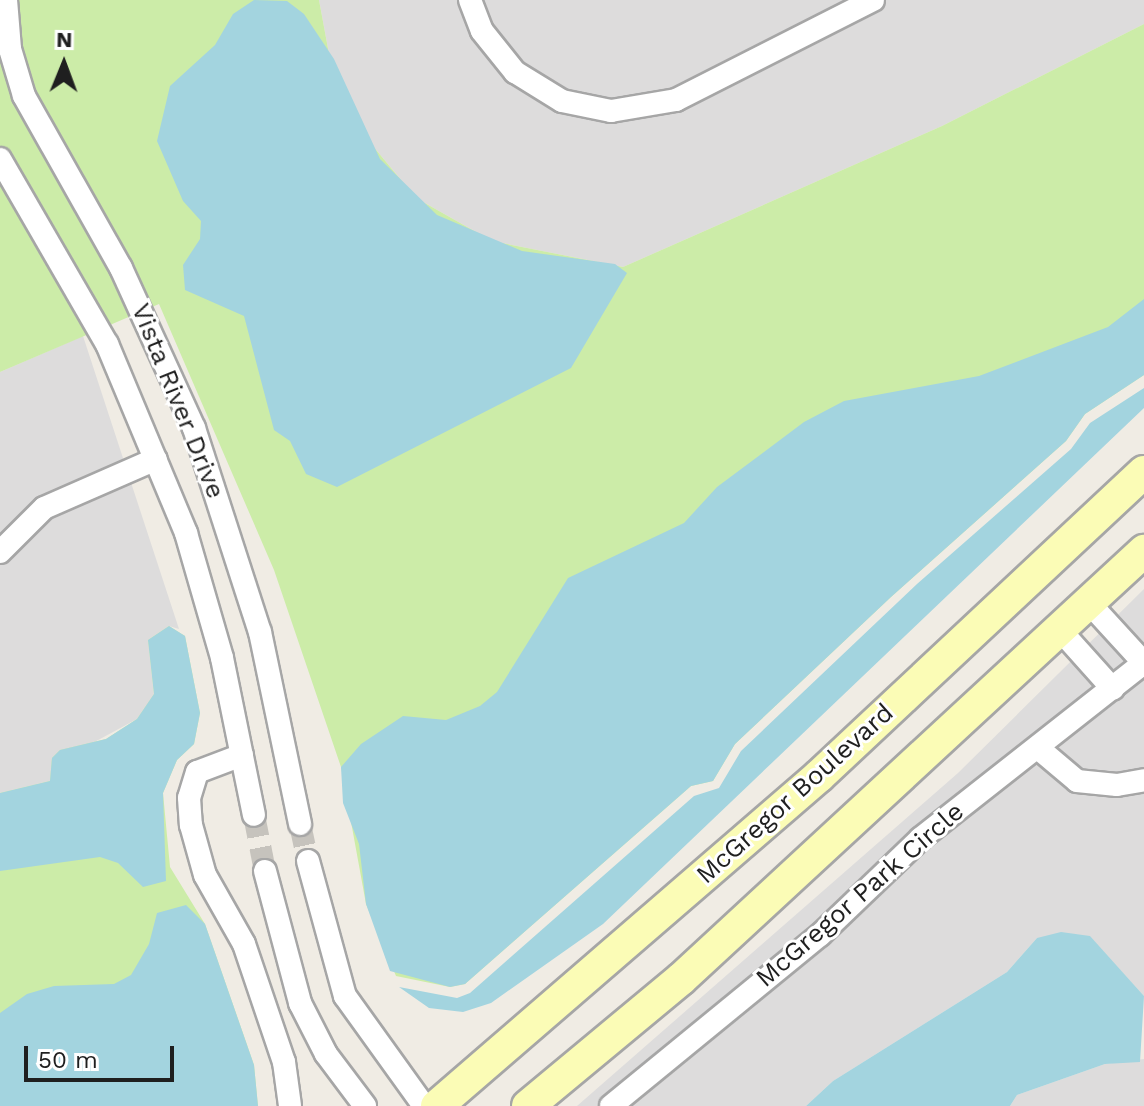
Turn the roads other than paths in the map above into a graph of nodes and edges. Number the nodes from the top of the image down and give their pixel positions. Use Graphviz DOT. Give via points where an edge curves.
graph roads {
  1 [pos="6,0"];
  2 [pos="470,0"];
  3 [pos="873,0"];
  4 [pos="0,159"];
  5 [pos="156,459"];
  6 [pos="1144,472"];
  7 [pos="1144,551"];
  8 [pos="0,552"];
  9 [pos="1089,603"];
  10 [pos="1060,630"];
  11 [pos="1144,663"];
  12 [pos="1113,689"];
  13 [pos="1038,748"];
  14 [pos="242,755"];
  15 [pos="1144,780"];
  16 [pos="254,815"];
  17 [pos="300,824"];
  18 [pos="308,861"];
  19 [pos="265,871"];
  20 [pos="290,1106"];
  21 [pos="365,1106"];
  22 [pos="424,1106"];
  23 [pos="437,1106"];
  24 [pos="528,1106"];
  25 [pos="611,1106"];
  1 -- 17 [label="street, Vista River Drive" via="10,49 24,96 127,280 199,442 260,632"];
  2 -- 3 [label="street" via="482,31 515,72 562,101 611,111 676,100"];
  4 -- 5 [label="street, Vista River Drive" via="107,344"];
  5 -- 8 [label="street" via="44,508"];
  5 -- 14 [label="street, Vista River Drive" via="205,594"];
  6 -- 23 [label="main road, McGregor Boulevard" via="819,776"];
  7 -- 9 [label="main road"];
  9 -- 10 [label="main road"];
  9 -- 11 [label="street, McGregor Park Circle"];
  10 -- 12 [label="street"];
  10 -- 24 [label="main road" via="681,979"];
  11 -- 12 [label="street, McGregor Park Circle"];
  12 -- 13 [label="street, McGregor Park Circle"];
  13 -- 15 [label="street" via="1077,781 1117,785"];
  13 -- 25 [label="street, McGregor Park Circle" via="920,839 820,935"];
  14 -- 16 [label="street, Vista River Drive"];
  14 -- 20 [label="street" via="197,772 189,798 191,825 205,875 249,958 284,1062"];
  18 -- 22 [label="street" via="345,996"];
  19 -- 21 [label="street" via="300,1003 326,1054"];
}
